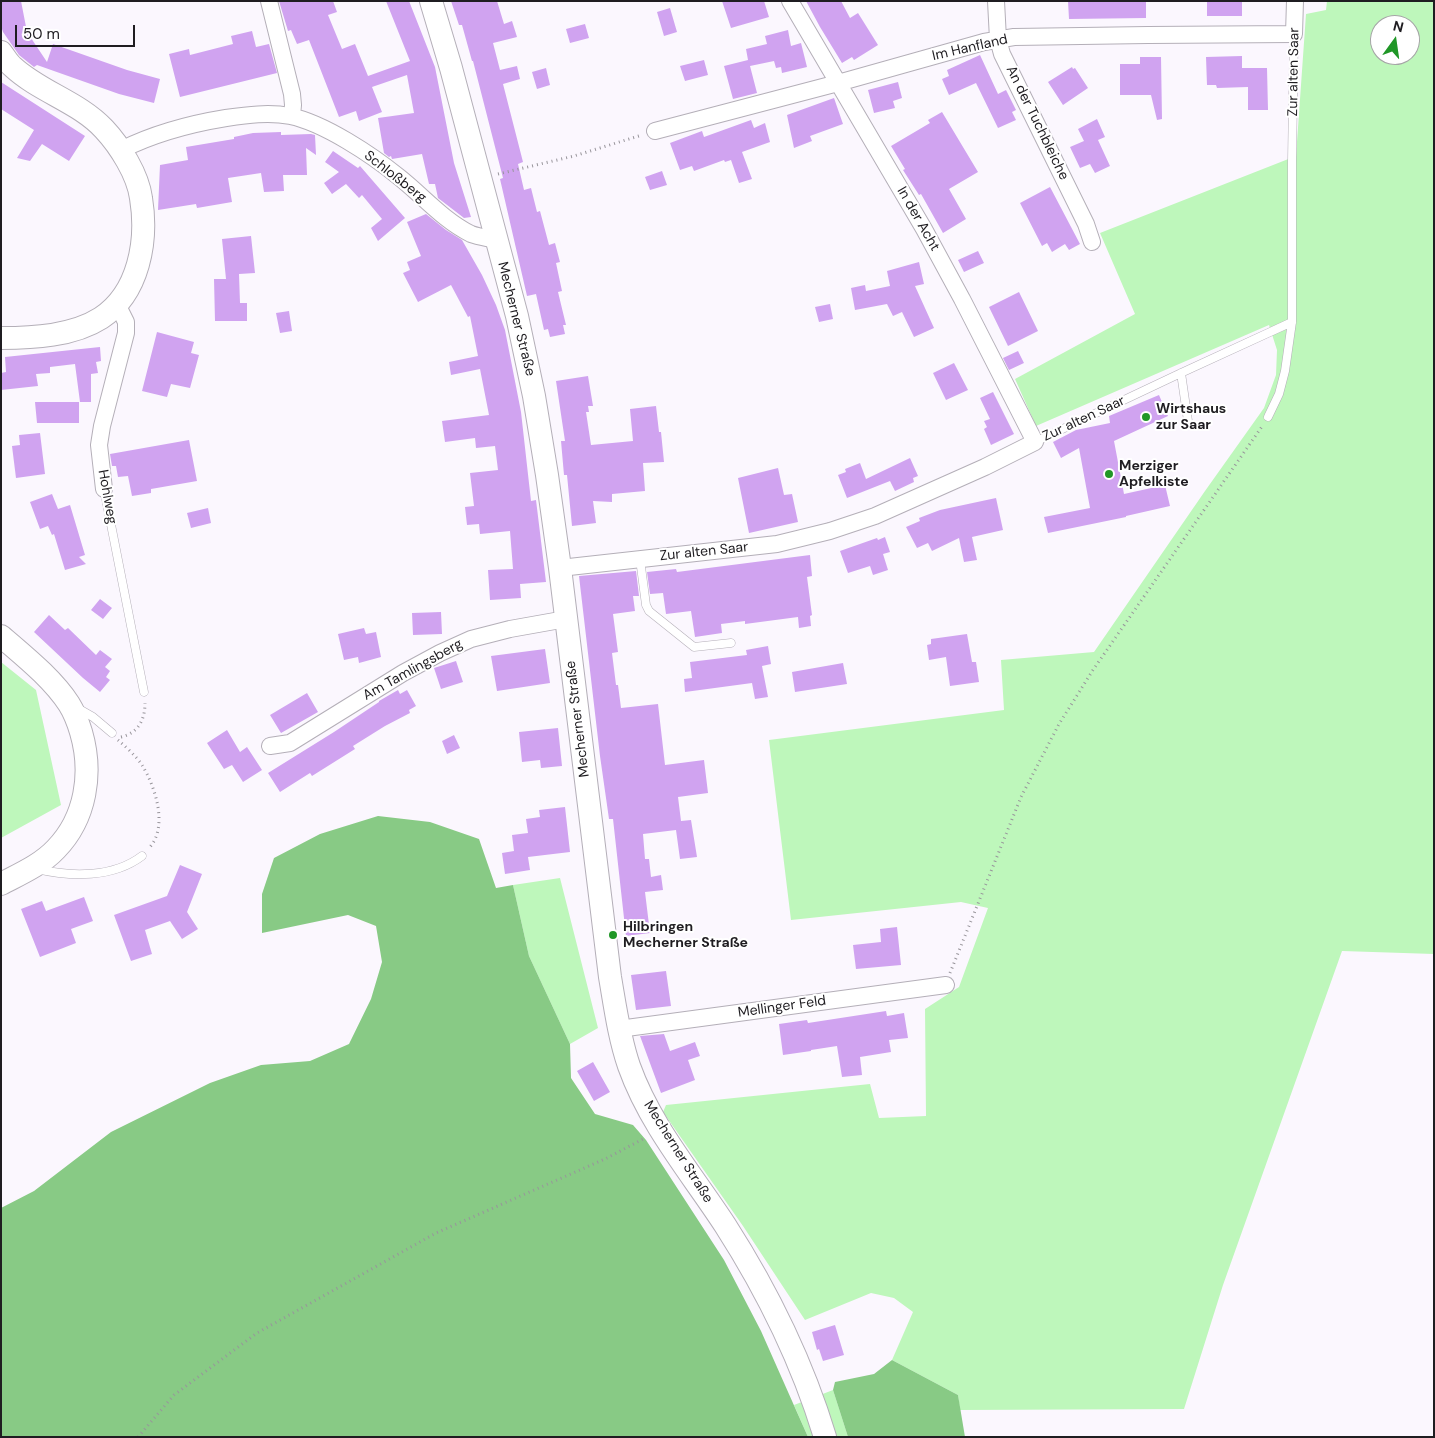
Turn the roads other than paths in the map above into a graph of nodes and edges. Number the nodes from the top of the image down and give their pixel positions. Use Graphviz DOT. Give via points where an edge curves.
graph roads {
  1 [pos="270,1"];
  2 [pos="431,1"];
  3 [pos="790,1"];
  4 [pos="996,1"];
  5 [pos="1295,1"];
  6 [pos="1294,34"];
  7 [pos="998,39"];
  8 [pos="1,52"];
  9 [pos="838,83"];
  10 [pos="292,116"];
  11 [pos="655,130"];
  12 [pos="121,150"];
  13 [pos="496,240"];
  14 [pos="1092,242"];
  15 [pos="118,304"];
  16 [pos="1292,322"];
  17 [pos="1,338"];
  18 [pos="1181,373"];
  19 [pos="1268,417"];
  20 [pos="1188,421"];
  21 [pos="1035,442"];
  22 [pos="104,490"];
  23 [pos="640,559"];
  24 [pos="560,568"];
  25 [pos="566,619"];
  26 [pos="1,636"];
  27 [pos="731,643"];
  28 [pos="144,692"];
  29 [pos="69,704"];
  30 [pos="114,736"];
  31 [pos="270,746"];
  32 [pos="142,856"];
  33 [pos="32,868"];
  34 [pos="1,884"];
  35 [pos="946,985"];
  36 [pos="619,1029"];
  37 [pos="825,1437"];
  1 -- 10 [label="street" via="292,94"];
  2 -- 13 [label="main road, Mecherner Straße" via="452,68"];
  3 -- 9 [label="street, In der Acht"];
  4 -- 7 [label="street, An der Tuchbleiche"];
  5 -- 6 [label="street, Zur alten Saar"];
  6 -- 7 [label="street, Im Hanfland"];
  6 -- 16 [label="lane, Zur alten Saar"];
  7 -- 9 [label="street, Im Hanfland"];
  7 -- 14 [label="street, An der Tuchbleiche" via="1002,54"];
  8 -- 12 [label="main road" via="11,66 28,80 104,128"];
  9 -- 11 [label="street, Im Hanfland"];
  9 -- 21 [label="street, In der Acht" via="928,236"];
  10 -- 12 [label="street, Schloßberg" via="245,115 198,122"];
  10 -- 13 [label="street, Schloßberg" via="310,122 368,154 451,222 471,234"];
  12 -- 15 [label="main road" via="141,197 143,242 138,265"];
  13 -- 24 [label="main road, Mecherner Straße" via="534,396"];
  15 -- 17 [label="main road" via="84,326 50,336"];
  15 -- 22 [label="street, Hohlweg" via="126,322 126,333 102,426 100,445"];
  16 -- 18 [label="lane, Zur alten Saar"];
  16 -- 19 [label="lane" via="1279,394"];
  18 -- 20 [label="lane"];
  18 -- 21 [label="lane, Zur alten Saar"];
  21 -- 23 [label="street, Zur alten Saar" via="875,516 830,530 777,544"];
  22 -- 28 [label="lane, Hohlweg"];
  23 -- 24 [label="street, Zur alten Saar"];
  23 -- 27 [label="lane" via="649,610 694,647"];
  24 -- 25 [label="main road, Mecherner Straße"];
  25 -- 31 [label="street, Am Tamlingsberg" via="471,639 402,673 290,743"];
  25 -- 36 [label="main road, Mecherner Straße"];
  26 -- 29 [label="main road"];
  29 -- 30 [label="lane" via="93,717"];
  29 -- 33 [label="main road" via="78,721 87,760 83,801 66,837"];
  32 -- 33 [label="lane" via="124,867 76,875"];
  33 -- 34 [label="main road"];
  35 -- 36 [label="street, Mellinger Feld"];
  36 -- 37 [label="main road, Mecherner Straße" via="629,1065 661,1130 724,1224 791,1344"];
}
